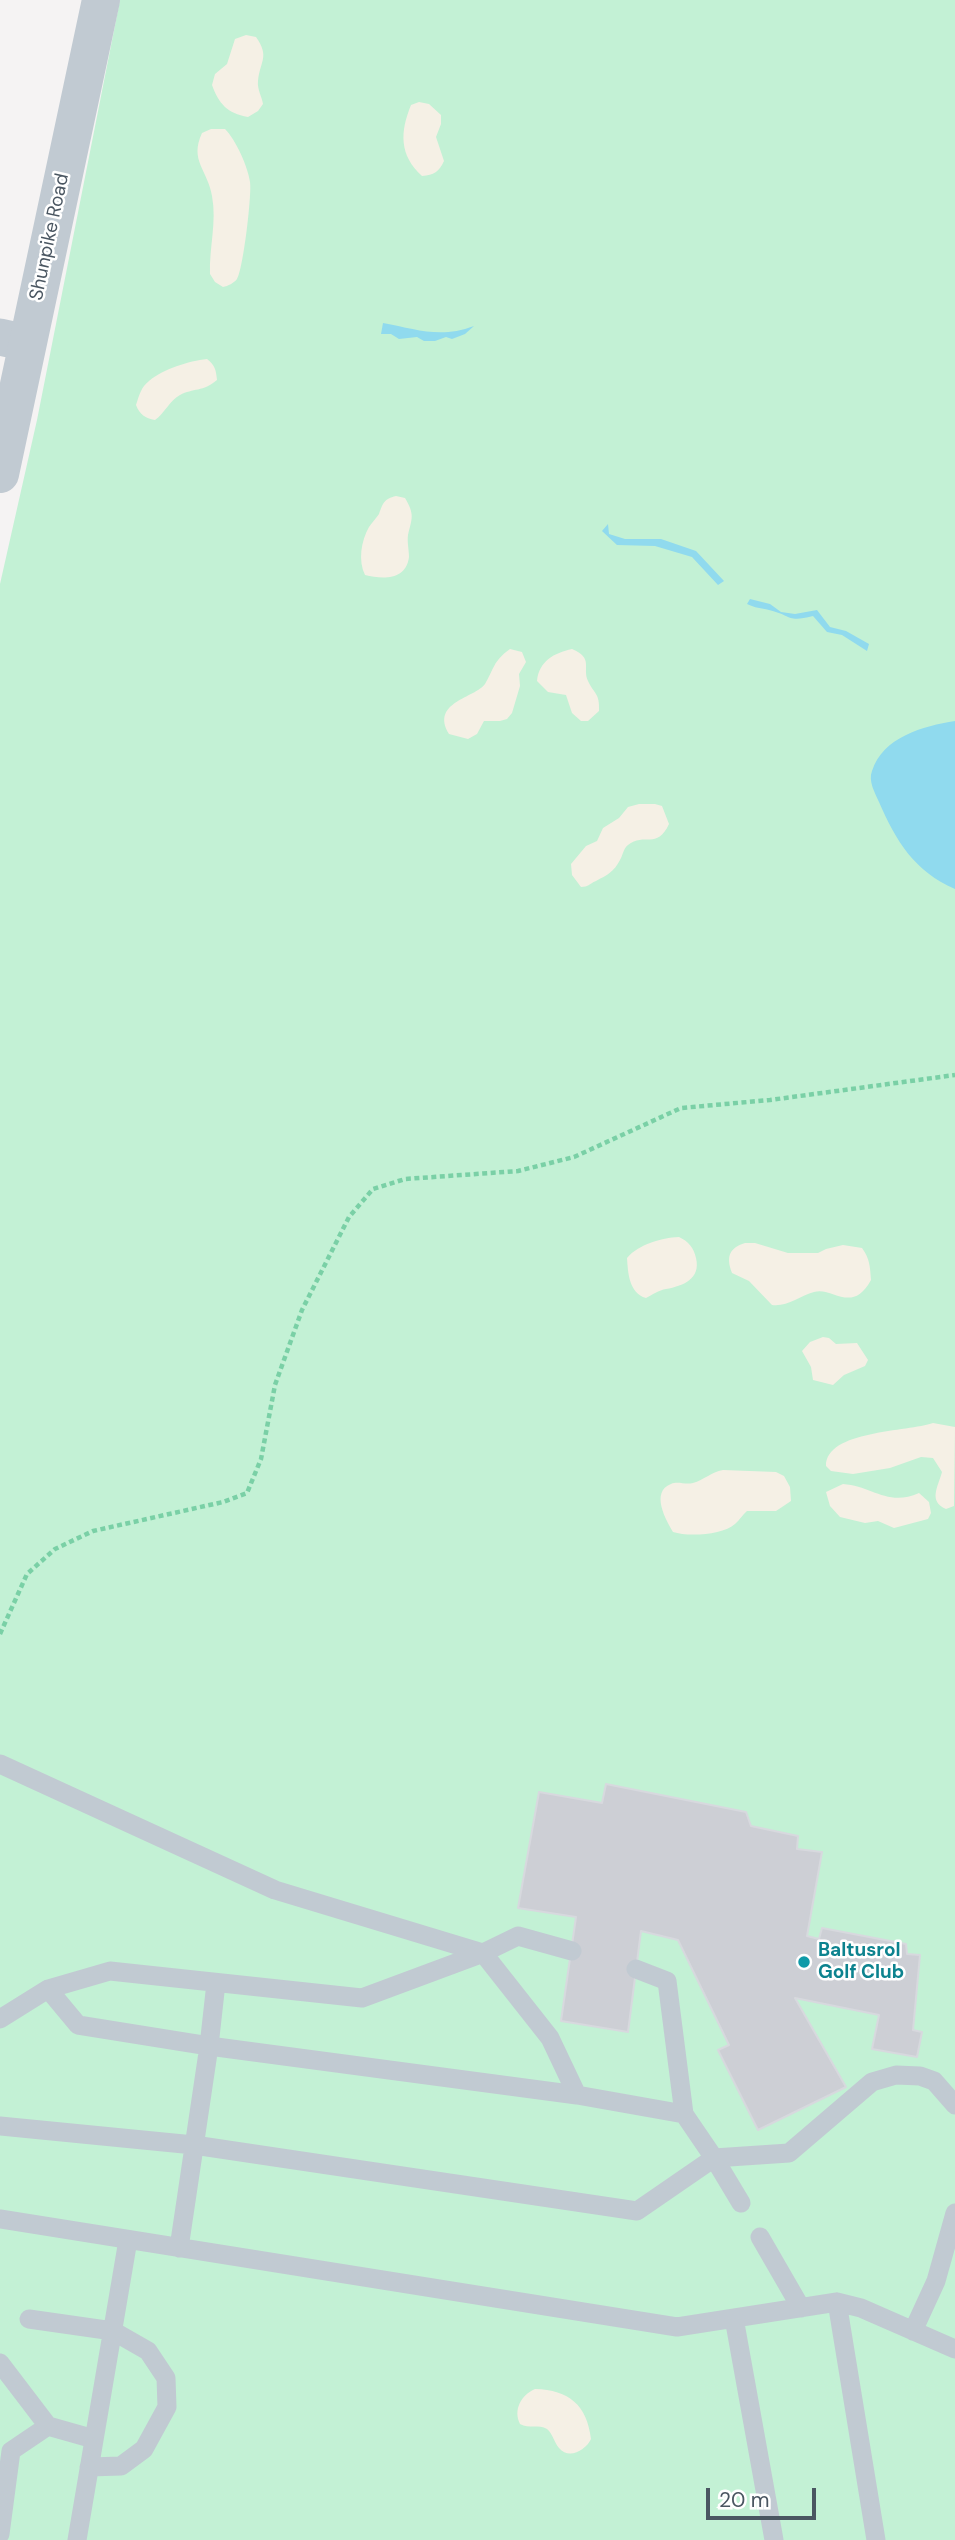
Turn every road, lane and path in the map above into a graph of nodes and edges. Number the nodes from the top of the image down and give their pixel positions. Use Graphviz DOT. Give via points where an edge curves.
graph roads {
  1 [pos="102,0"];
  2 [pos="13,341"];
  3 [pos="0,474"];
  4 [pos="955,1075"];
  5 [pos="0,1634"];
  6 [pos="0,1764"];
  7 [pos="572,1951"];
  8 [pos="484,1953"];
  9 [pos="636,1969"];
  10 [pos="216,1983"];
  11 [pos="48,1989"];
  12 [pos="0,2019"];
  13 [pos="209,2046"];
  14 [pos="577,2095"];
  15 [pos="955,2105"];
  16 [pos="684,2114"];
  17 [pos="0,2126"];
  18 [pos="194,2145"];
  19 [pos="714,2158"];
  20 [pos="741,2203"];
  21 [pos="955,2213"];
  22 [pos="0,2219"];
  23 [pos="760,2237"];
  24 [pos="128,2240"];
  25 [pos="179,2248"];
  26 [pos="837,2302"];
  27 [pos="801,2308"];
  28 [pos="734,2318"];
  29 [pos="29,2319"];
  30 [pos="113,2331"];
  31 [pos="913,2331"];
  32 [pos="955,2349"];
  33 [pos="0,2362"];
  34 [pos="48,2426"];
  35 [pos="94,2439"];
  36 [pos="89,2468"];
  37 [pos="0,2534"];
  38 [pos="77,2540"];
  39 [pos="774,2540"];
  40 [pos="876,2540"];
  1 -- 2 [label="street, Shunpike Road"];
  2 -- 3 [label="street, Shunpike Road"];
  4 -- 5 [label="path" via="681,1108 574,1157 518,1171 405,1178 373,1189 349,1217 302,1310 275,1385 261,1459 247,1493 93,1531 55,1549 27,1574"];
  6 -- 8 [label="lane" via="275,1890"];
  7 -- 8 [label="lane" via="518,1936"];
  8 -- 10 [label="lane" via="362,1998"];
  8 -- 14 [label="lane" via="550,2038"];
  9 -- 16 [label="lane" via="667,1981"];
  10 -- 11 [label="lane" via="110,1971"];
  10 -- 13 [label="lane"];
  11 -- 12 [label="lane"];
  11 -- 13 [label="lane" via="78,2025"];
  13 -- 14 [label="lane"];
  13 -- 18 [label="lane"];
  14 -- 16 [label="lane"];
  15 -- 19 [label="lane" via="934,2081 895,2076 872,2082 789,2153"];
  16 -- 19 [label="lane"];
  17 -- 18 [label="lane"];
  18 -- 19 [label="lane" via="637,2211"];
  18 -- 25 [label="lane"];
  19 -- 20 [label="lane"];
  21 -- 31 [label="lane" via="936,2281"];
  22 -- 24 [label="lane"];
  23 -- 27 [label="lane"];
  24 -- 25 [label="lane"];
  24 -- 30 [label="lane"];
  25 -- 28 [label="lane" via="677,2327"];
  26 -- 27 [label="lane"];
  26 -- 31 [label="lane"];
  26 -- 40 [label="lane"];
  27 -- 28 [label="lane"];
  28 -- 39 [label="lane"];
  29 -- 30 [label="lane"];
  30 -- 35 [label="lane"];
  30 -- 36 [label="lane" via="148,2351 166,2378 167,2407 144,2449 121,2466"];
  31 -- 32 [label="lane"];
  33 -- 34 [label="lane"];
  34 -- 35 [label="lane"];
  34 -- 37 [label="lane" via="11,2451"];
  35 -- 36 [label="lane"];
  36 -- 38 [label="lane"];
}
